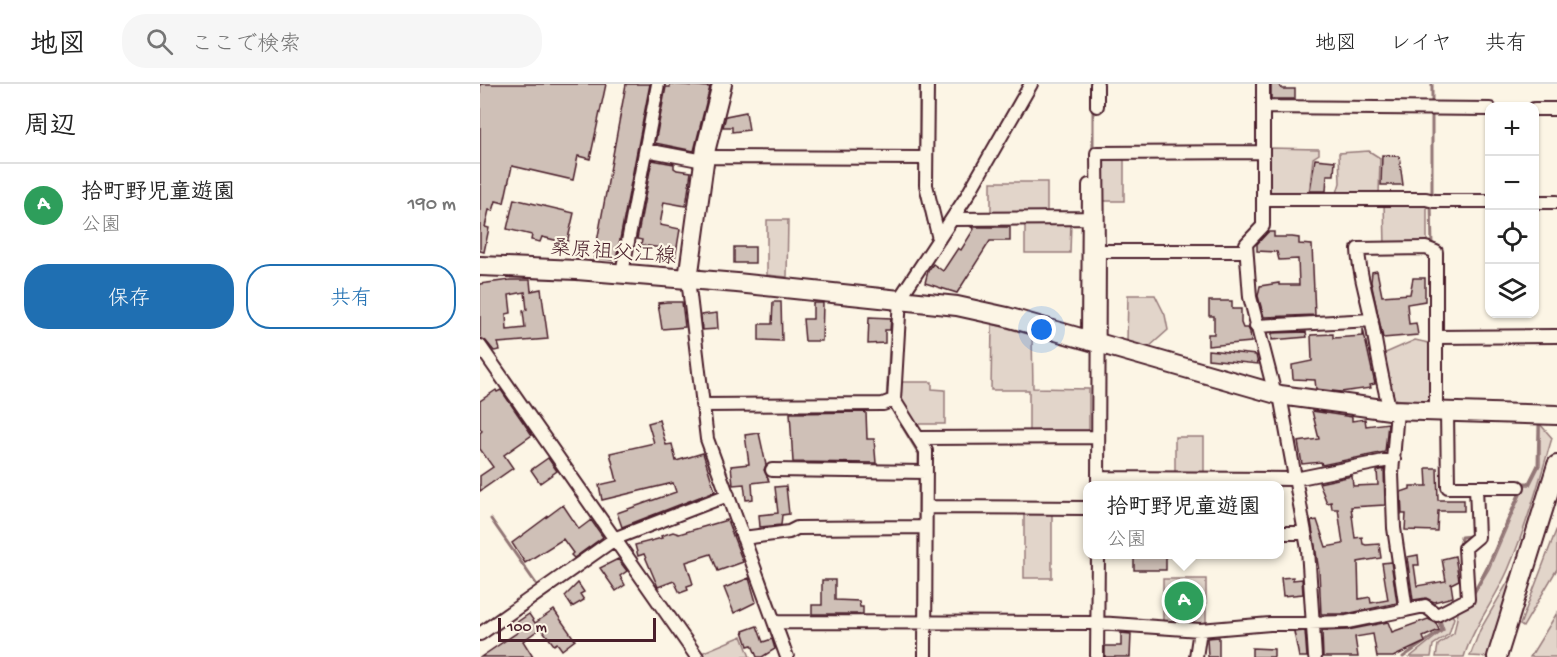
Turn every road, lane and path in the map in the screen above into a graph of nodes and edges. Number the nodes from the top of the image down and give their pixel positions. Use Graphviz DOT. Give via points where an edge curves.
graph roads {
  1 [pos="658,84"];
  2 [pos="722,84"];
  3 [pos="927,84"];
  4 [pos="1031,84"];
  5 [pos="1098,84"];
  6 [pos="1263,84"];
  7 [pos="1097,106"];
  8 [pos="1263,107"];
  9 [pos="1485,109"];
  10 [pos="1539,109"];
  11 [pos="1557,109"];
  12 [pos="646,150"];
  13 [pos="1263,152"];
  14 [pos="926,158"];
  15 [pos="704,159"];
  16 [pos="1089,185"];
  17 [pos="1264,200"];
  18 [pos="1485,201"];
  19 [pos="1539,202"];
  20 [pos="1557,202"];
  21 [pos="1089,218"];
  22 [pos="952,219"];
  23 [pos="939,239"];
  24 [pos="1095,251"];
  25 [pos="1246,251"];
  26 [pos="480,266"];
  27 [pos="622,273"];
  28 [pos="688,279"];
  29 [pos="900,298"];
  30 [pos="1372,320"];
  31 [pos="1256,326"];
  32 [pos="1557,336"];
  33 [pos="1436,337"];
  34 [pos="1093,342"];
  35 [pos="480,346"];
  36 [pos="1278,394"];
  37 [pos="894,400"];
  38 [pos="702,405"];
  39 [pos="1394,410"];
  40 [pos="1441,412"];
  41 [pos="1557,415"];
  42 [pos="1098,437"];
  43 [pos="918,438"];
  44 [pos="1394,459"];
  45 [pos="1557,465"];
  46 [pos="772,470"];
  47 [pos="926,472"];
  48 [pos="1295,479"];
  49 [pos="1098,481"];
  50 [pos="1164,481"];
  51 [pos="1476,487"];
  52 [pos="1518,488"];
  53 [pos="728,495"];
  54 [pos="926,507"];
  55 [pos="1083,508"];
  56 [pos="926,527"];
  57 [pos="1284,533"];
  58 [pos="1305,533"];
  59 [pos="616,538"];
  60 [pos="743,538"];
  61 [pos="1098,559"];
  62 [pos="1406,610"];
  63 [pos="774,622"];
  64 [pos="1312,622"];
  65 [pos="925,623"];
  66 [pos="1098,623"];
  67 [pos="1200,630"];
  68 [pos="480,634"];
  69 [pos="697,657"];
  70 [pos="787,657"];
  71 [pos="925,657"];
  72 [pos="1098,657"];
  73 [pos="1196,657"];
  74 [pos="1314,657"];
  75 [pos="1497,657"];
  1 -- 12 [label="street"];
  2 -- 15 [label="street, 桑原祖父江線"];
  3 -- 14 [label="street"];
  4 -- 22 [label="street"];
  5 -- 7 [label="street"];
  6 -- 8 [label="street"];
  8 -- 9 [label="street"];
  8 -- 13 [label="street"];
  10 -- 11 [label="street"];
  12 -- 15 [label="street"];
  12 -- 27 [label="street"];
  13 -- 17 [label="street"];
  13 -- 24 [label="street" via="1097,153"];
  14 -- 15 [label="street"];
  14 -- 23 [label="street" via="926,185"];
  15 -- 28 [label="street, 桑原祖父江線"];
  16 -- 21 [label="street"];
  17 -- 18 [label="street"];
  17 -- 25 [label="street" via="1263,226 1246,244"];
  19 -- 20 [label="street"];
  21 -- 22 [label="street"];
  21 -- 24 [label="street"];
  22 -- 23 [label="street"];
  23 -- 29 [label="street"];
  24 -- 25 [label="street"];
  24 -- 34 [label="street"];
  25 -- 31 [label="street"];
  26 -- 27 [label="street, 桑原祖父江線"];
  27 -- 28 [label="street, 桑原祖父江線"];
  28 -- 29 [label="street"];
  28 -- 38 [label="street"];
  29 -- 34 [label="street" via="1007,317"];
  29 -- 37 [label="street"];
  30 -- 31 [label="street"];
  30 -- 33 [label="street" via="1359,273 1358,249 1433,250"];
  30 -- 39 [label="street" via="1377,363"];
  31 -- 36 [label="street"];
  32 -- 33 [label="street"];
  33 -- 40 [label="street"];
  34 -- 36 [label="street"];
  34 -- 42 [label="street"];
  35 -- 59 [label="street"];
  36 -- 39 [label="street"];
  36 -- 48 [label="street"];
  37 -- 38 [label="street" via="882,404"];
  37 -- 43 [label="street"];
  38 -- 53 [label="street" via="707,439"];
  39 -- 40 [label="street"];
  39 -- 44 [label="street"];
  40 -- 41 [label="street"];
  40 -- 51 [label="street" via="1448,487"];
  42 -- 43 [label="street"];
  42 -- 49 [label="street"];
  43 -- 47 [label="street" via="926,451"];
  44 -- 48 [label="street"];
  44 -- 62 [label="street" via="1394,528"];
  45 -- 75 [label="street"];
  46 -- 47 [label="street"];
  47 -- 54 [label="street"];
  48 -- 50 [label="street"];
  48 -- 58 [label="street"];
  51 -- 52 [label="street"];
  51 -- 62 [label="street" via="1478,537 1466,548 1468,599 1437,615 1425,606"];
  53 -- 59 [label="street"];
  53 -- 60 [label="street"];
  54 -- 55 [label="street"];
  54 -- 56 [label="street"];
  56 -- 60 [label="street" via="797,528"];
  56 -- 65 [label="street"];
  57 -- 58 [label="street"];
  58 -- 64 [label="street"];
  59 -- 68 [label="street"];
  59 -- 69 [label="street"];
  60 -- 63 [label="street"];
  61 -- 66 [label="street"];
  62 -- 64 [label="street" via="1347,622"];
  63 -- 65 [label="street"];
  63 -- 70 [label="street"];
  64 -- 67 [label="street"];
  64 -- 74 [label="street"];
  65 -- 66 [label="street"];
  65 -- 71 [label="street"];
  66 -- 67 [label="street"];
  66 -- 72 [label="street"];
  67 -- 73 [label="street"];
}
